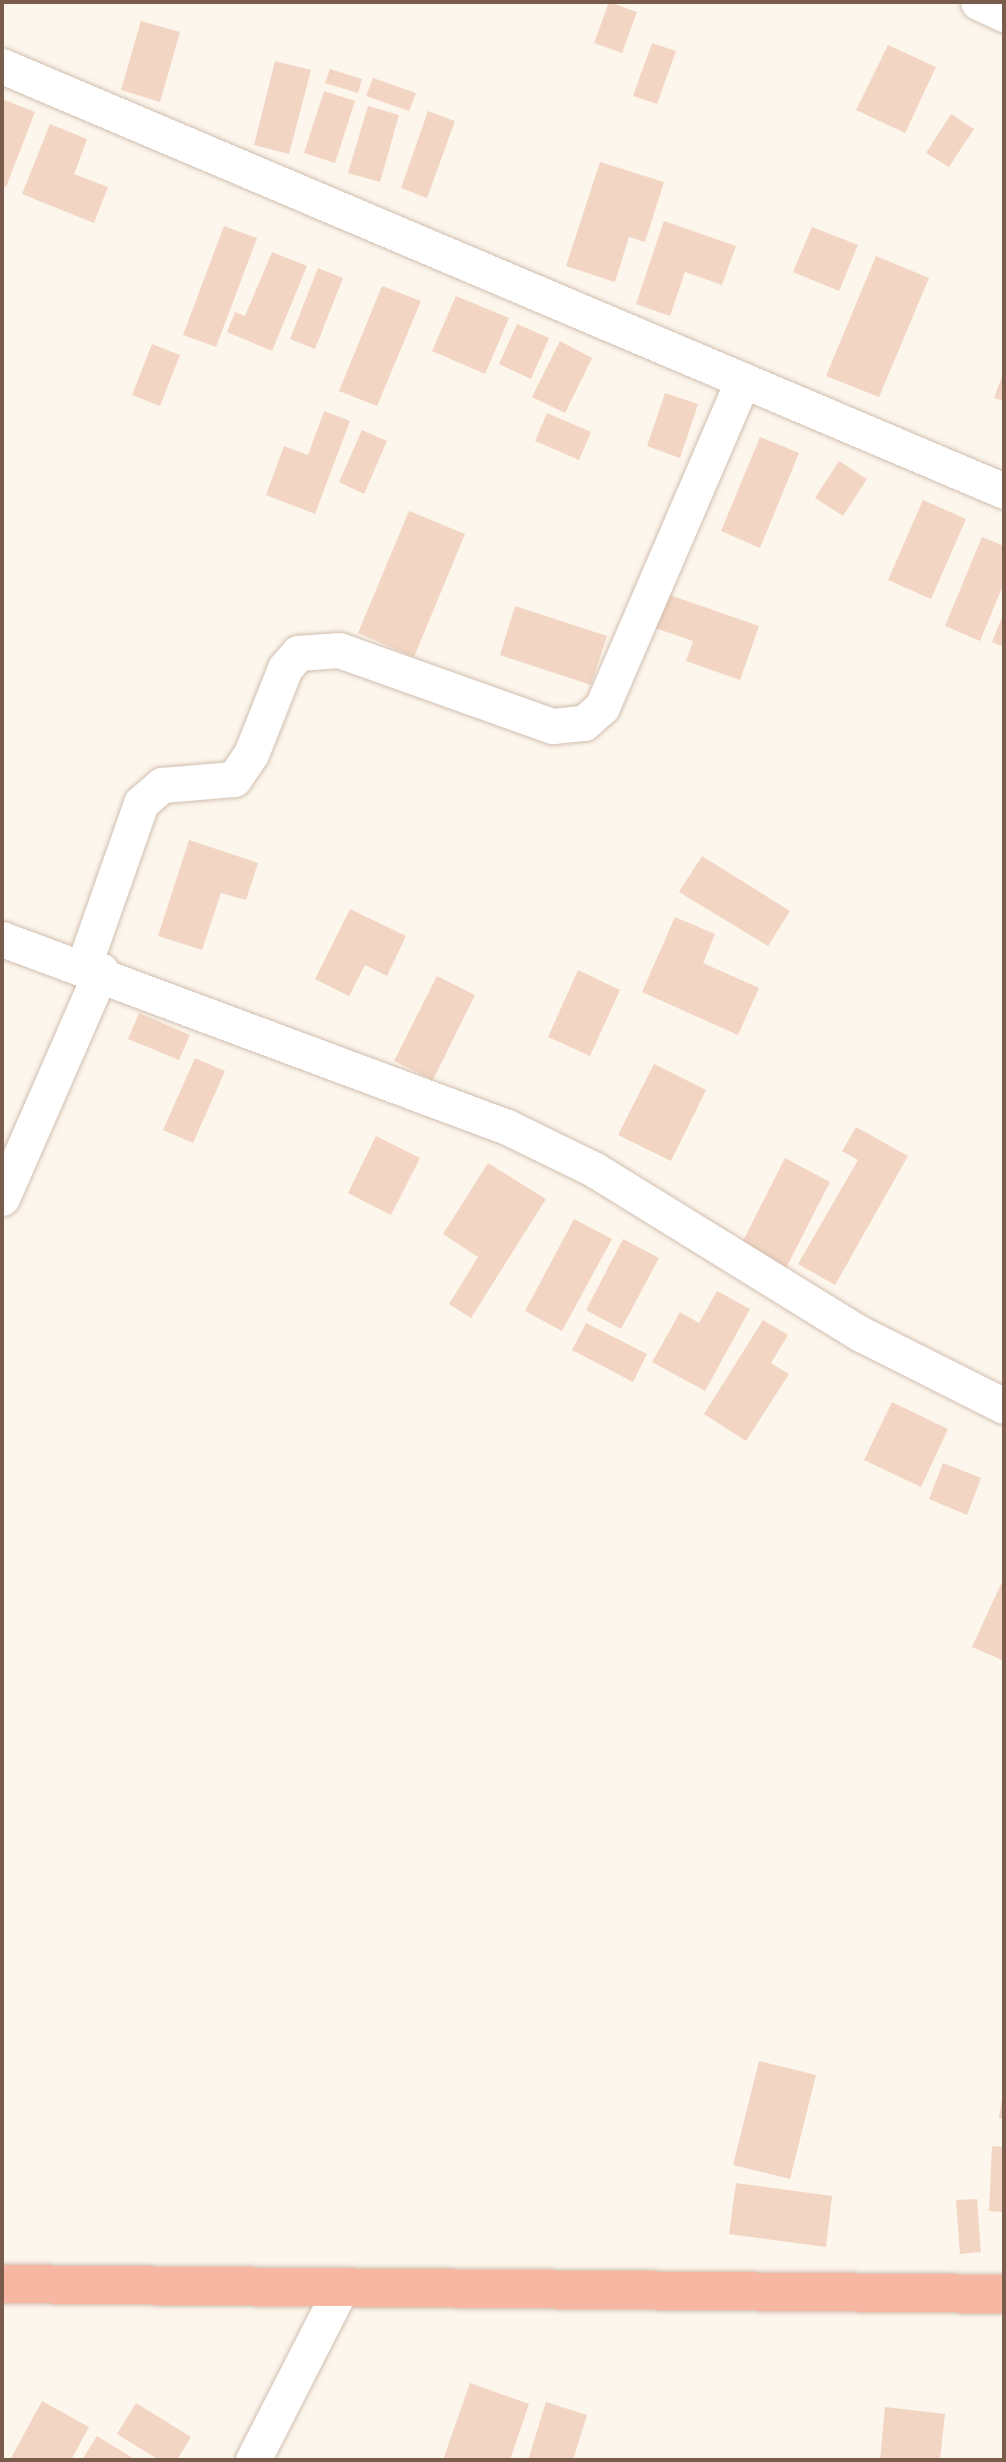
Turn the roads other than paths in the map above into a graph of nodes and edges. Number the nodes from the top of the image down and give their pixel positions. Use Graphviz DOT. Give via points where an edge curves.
graph roads {
  1 [pos="978,2"];
  2 [pos="1004,14"];
  3 [pos="2,66"];
  4 [pos="743,380"];
  5 [pos="1004,491"];
  6 [pos="2,939"];
  7 [pos="92,968"];
  8 [pos="2,1198"];
  9 [pos="1004,1406"];
  10 [pos="2,2284"];
  11 [pos="341,2288"];
  12 [pos="1004,2294"];
  13 [pos="253,2460"];
  1 -- 2 [label="street"];
  3 -- 4 [label="street"];
  4 -- 5 [label="street"];
  4 -- 7 [label="street" via="602,707 584,723 553,726 339,650 298,653 285,668 251,754 234,779 162,785 141,803"];
  6 -- 7 [label="street"];
  7 -- 8 [label="street"];
  7 -- 9 [label="street" via="518,1132 595,1170 861,1334"];
  10 -- 11 [label="highway"];
  11 -- 12 [label="highway"];
  11 -- 13 [label="street"];
}
